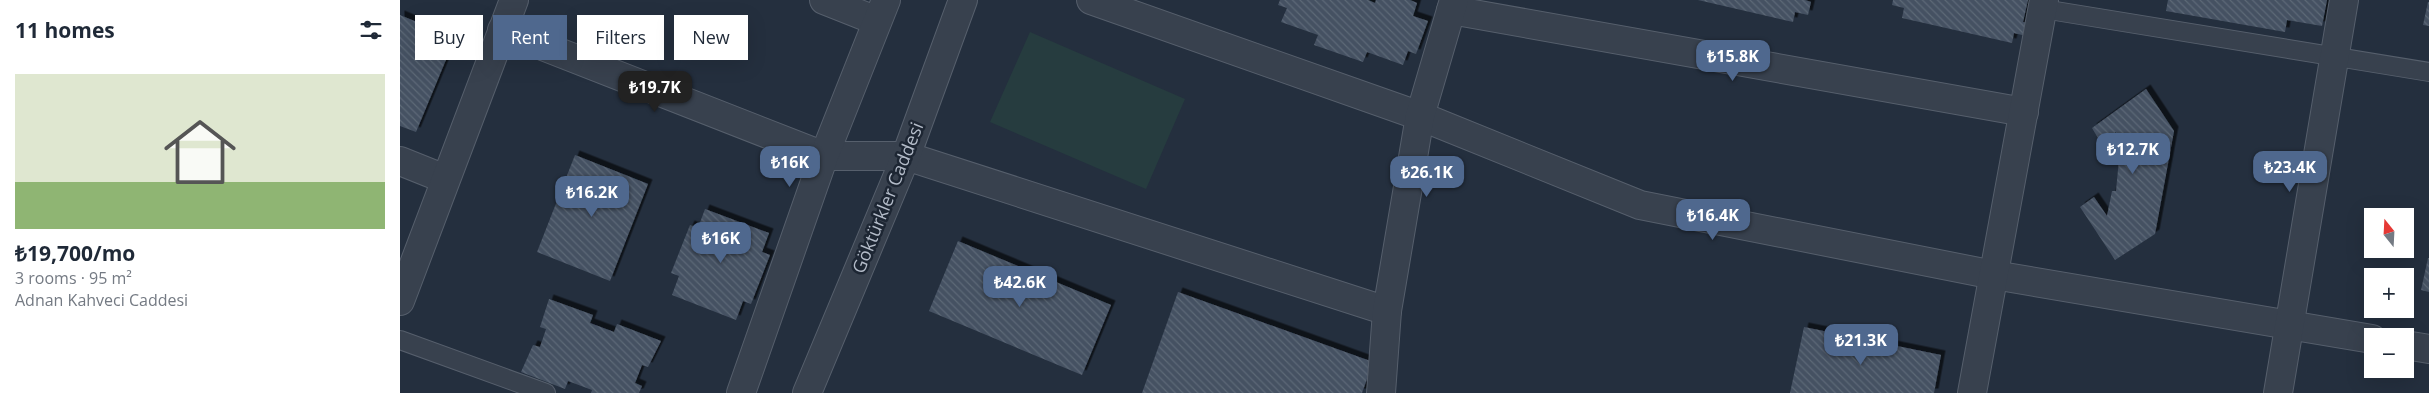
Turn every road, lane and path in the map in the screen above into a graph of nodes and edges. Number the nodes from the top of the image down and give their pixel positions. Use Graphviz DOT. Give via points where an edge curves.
graph roads {
  1 [pos="514,0"];
  2 [pos="824,0"];
  3 [pos="963,0"];
  4 [pos="1091,0"];
  5 [pos="2344,0"];
  6 [pos="2043,4"];
  7 [pos="1452,5"];
  8 [pos="882,11"];
  9 [pos="508,15"];
  10 [pos="493,54"];
  11 [pos="567,55"];
  12 [pos="2334,56"];
  13 [pos="2429,72"];
  14 [pos="2024,112"];
  15 [pos="1420,116"];
  16 [pos="824,156"];
  17 [pos="906,156"];
  18 [pos="400,161"];
  19 [pos="445,179"];
  20 [pos="1994,275"];
  21 [pos="400,301"];
  22 [pos="1387,311"];
  23 [pos="2289,325"];
  24 [pos="2364,338"];
  25 [pos="400,340"];
  26 [pos="2414,346"];
  27 [pos="2429,349"];
  28 [pos="546,393"];
  29 [pos="741,393"];
  30 [pos="807,393"];
  31 [pos="1381,393"];
  32 [pos="1972,393"];
  33 [pos="2278,393"];
  1 -- 9 [label="street"];
  2 -- 8 [label="street"];
  3 -- 17 [label="street, Göktürkler Caddesi"];
  4 -- 15 [label="street"];
  5 -- 12 [label="street"];
  6 -- 12 [label="lane"];
  6 -- 14 [label="street"];
  7 -- 14 [label="street"];
  7 -- 15 [label="street"];
  8 -- 16 [label="street"];
  10 -- 19 [label="street"];
  11 -- 16 [label="street"];
  12 -- 13 [label="lane"];
  12 -- 23 [label="street"];
  14 -- 20 [label="street"];
  15 -- 20 [label="street" via="1640,204"];
  15 -- 22 [label="street"];
  16 -- 17 [label="street"];
  16 -- 29 [label="street"];
  17 -- 22 [label="street"];
  17 -- 30 [label="street, Göktürkler Caddesi"];
  18 -- 19 [label="street"];
  19 -- 21 [label="street"];
  20 -- 23 [label="street"];
  20 -- 32 [label="street"];
  22 -- 31 [label="street"];
  23 -- 24 [label="street"];
  23 -- 33 [label="street"];
  25 -- 28 [label="lane"];
  26 -- 27 [label="street"];
}
